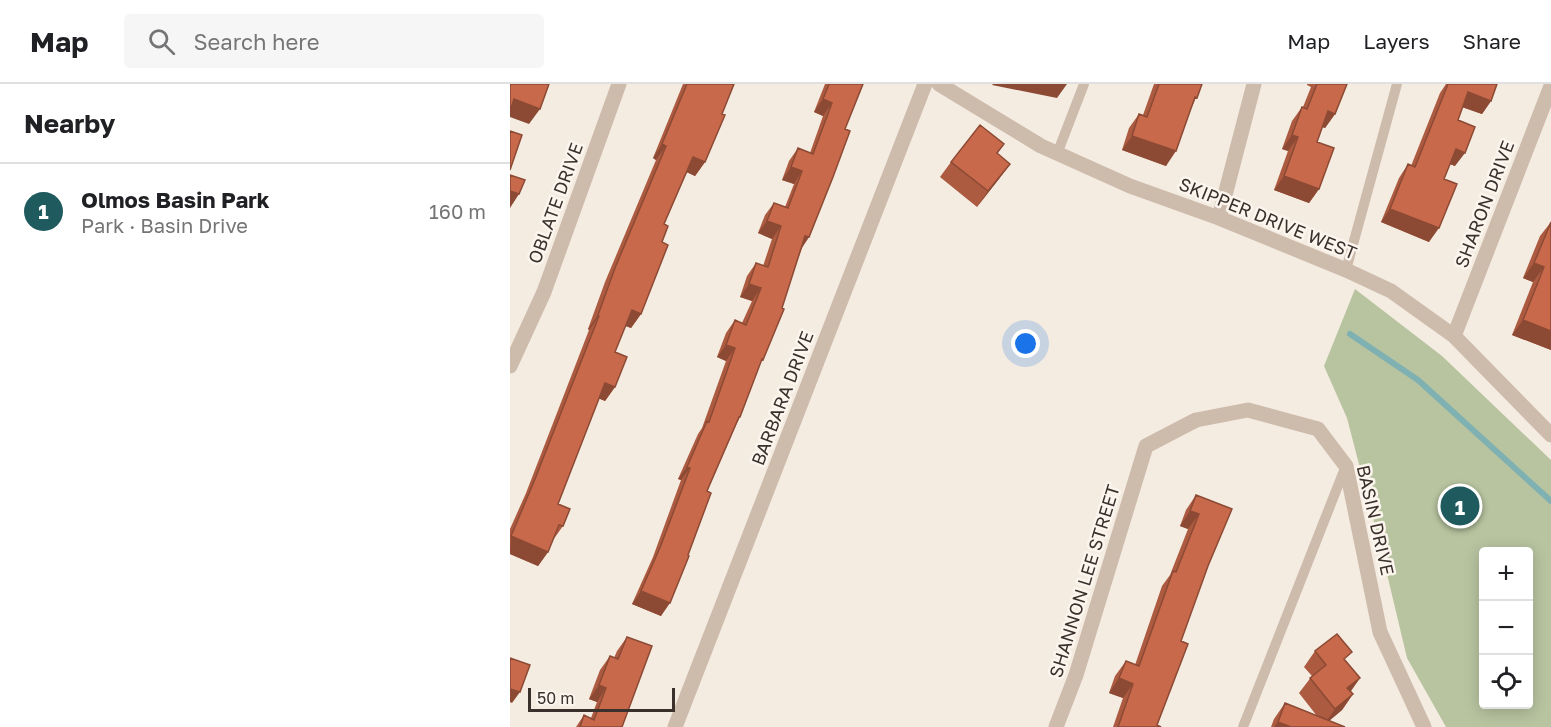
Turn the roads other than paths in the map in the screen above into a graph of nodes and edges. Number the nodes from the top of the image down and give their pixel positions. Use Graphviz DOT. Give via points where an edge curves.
graph roads {
  1 [pos="619,84"];
  2 [pos="925,84"];
  3 [pos="939,84"];
  4 [pos="1084,84"];
  5 [pos="1254,84"];
  6 [pos="1397,84"];
  7 [pos="1551,86"];
  8 [pos="1057,154"];
  9 [pos="1219,218"];
  10 [pos="1346,270"];
  11 [pos="1454,336"];
  12 [pos="510,366"];
  13 [pos="1551,435"];
  14 [pos="1146,446"];
  15 [pos="1346,466"];
  16 [pos="675,727"];
  17 [pos="1056,727"];
  18 [pos="1243,727"];
  19 [pos="1424,727"];
  1 -- 12 [label="street, OBLATE DRIVE" via="543,292"];
  2 -- 16 [label="street, BARBARA DRIVE"];
  3 -- 8 [label="street, SKIPPER DRIVE WEST"];
  4 -- 8 [label="lane"];
  5 -- 9 [label="street"];
  6 -- 10 [label="lane"];
  7 -- 11 [label="street, SHARON DRIVE"];
  8 -- 9 [label="street, SKIPPER DRIVE WEST"];
  9 -- 10 [label="street, SKIPPER DRIVE WEST"];
  10 -- 11 [label="street, SKIPPER DRIVE WEST" via="1391,291"];
  11 -- 13 [label="street, SKIPPER DRIVE WEST"];
  14 -- 15 [label="street, BASIN DRIVE" via="1196,420 1248,410 1318,429"];
  14 -- 17 [label="street, SHANNON LEE STREET" via="1076,675"];
  15 -- 18 [label="lane"];
  15 -- 19 [label="street, BASIN DRIVE" via="1380,632"];
}
